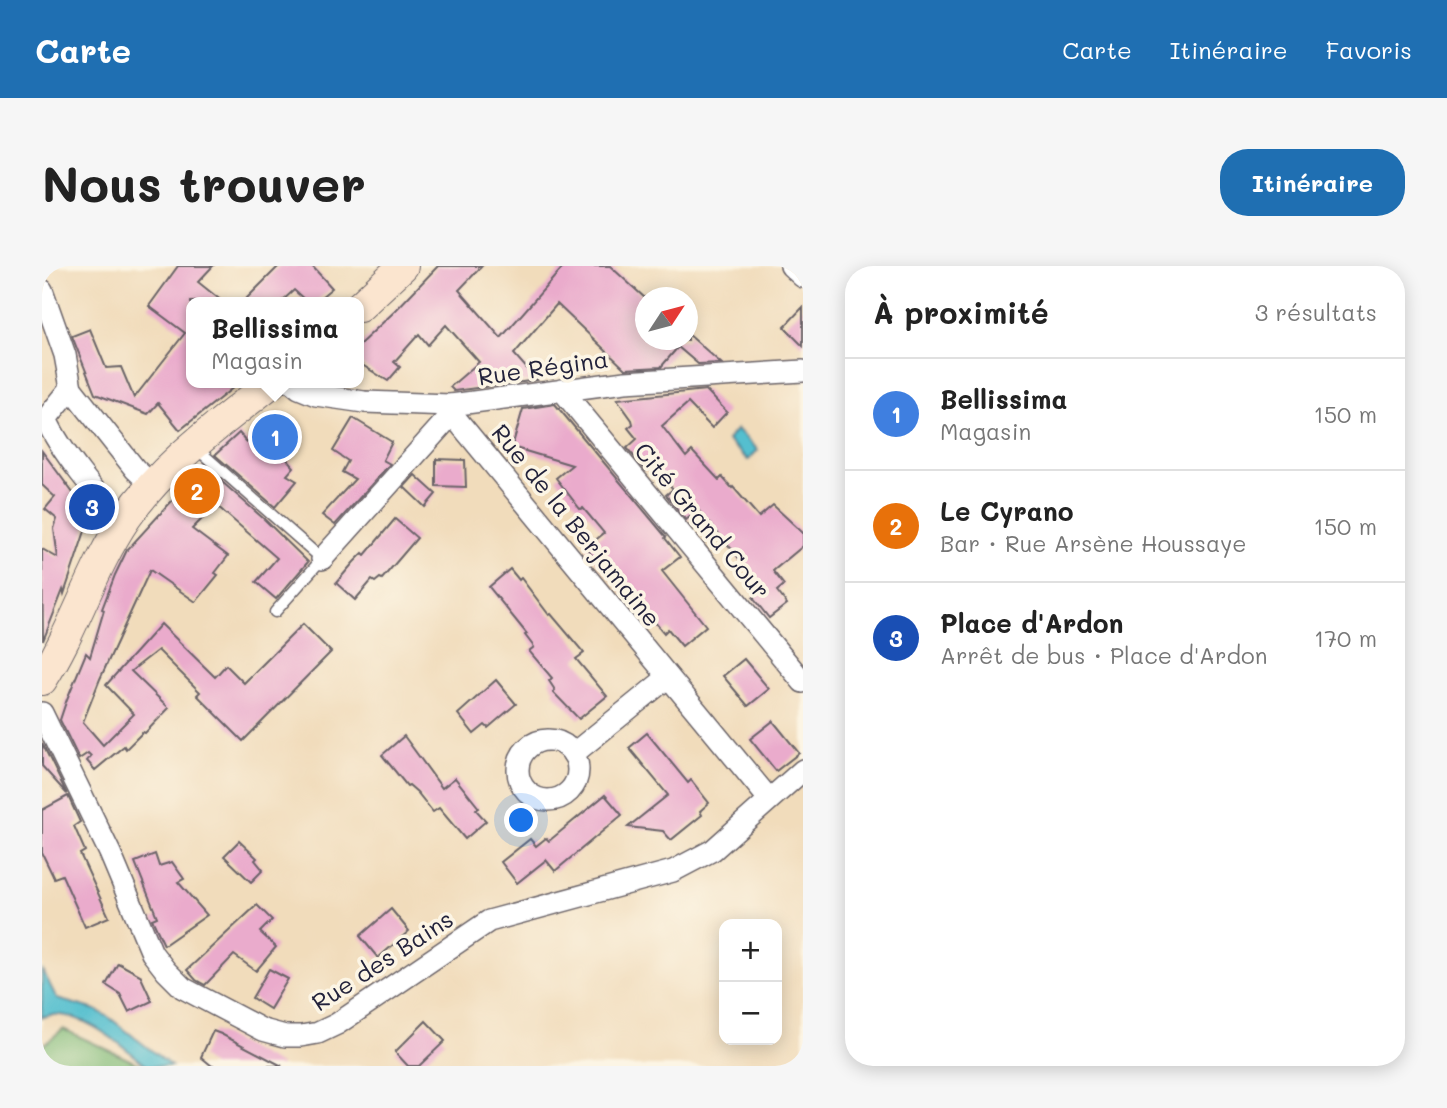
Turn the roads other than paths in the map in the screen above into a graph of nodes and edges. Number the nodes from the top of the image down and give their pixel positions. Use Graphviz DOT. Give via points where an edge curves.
graph roads {
  1 [pos="403,266"];
  2 [pos="791,266"];
  3 [pos="803,277"];
  4 [pos="42,290"];
  5 [pos="364,302"];
  6 [pos="803,371"];
  7 [pos="71,388"];
  8 [pos="265,388"];
  9 [pos="299,388"];
  10 [pos="562,390"];
  11 [pos="451,410"];
  12 [pos="44,420"];
  13 [pos="194,446"];
  14 [pos="152,485"];
  15 [pos="125,520"];
  16 [pos="322,559"];
  17 [pos="275,612"];
  18 [pos="668,677"];
  19 [pos="42,680"];
  20 [pos="803,682"];
  21 [pos="42,713"];
  22 [pos="573,754"];
  23 [pos="803,770"];
  24 [pos="769,799"];
  1 -- 5 [label="main road"];
  2 -- 3 [label="street"];
  4 -- 7 [label="street" via="65,355"];
  6 -- 10 [label="street, Rue Régina"];
  7 -- 12 [label="street"];
  7 -- 14 [label="street"];
  8 -- 13 [label="main road"];
  9 -- 11 [label="street, Rue Régina" via="316,395"];
  10 -- 11 [label="street, Rue Régina"];
  10 -- 20 [label="street, Cité Grand Cour"];
  11 -- 16 [label="street"];
  11 -- 18 [label="street, Rue de la Berjamaine"];
  12 -- 15 [label="street" via="105,502"];
  13 -- 14 [label="main road"];
  13 -- 16 [label="lane"];
  14 -- 15 [label="main road"];
  15 -- 19 [label="main road"];
  16 -- 17 [label="lane"];
  18 -- 22 [label="street"];
  18 -- 24 [label="street, Rue de la Berjamaine"];
  21 -- 24 [label="street, Rue des Bains" via="152,953 191,993 262,1030 285,1036 318,1032 337,1024 489,921 673,871 713,850"];
  23 -- 24 [label="street, Rue des Bains"];
}
